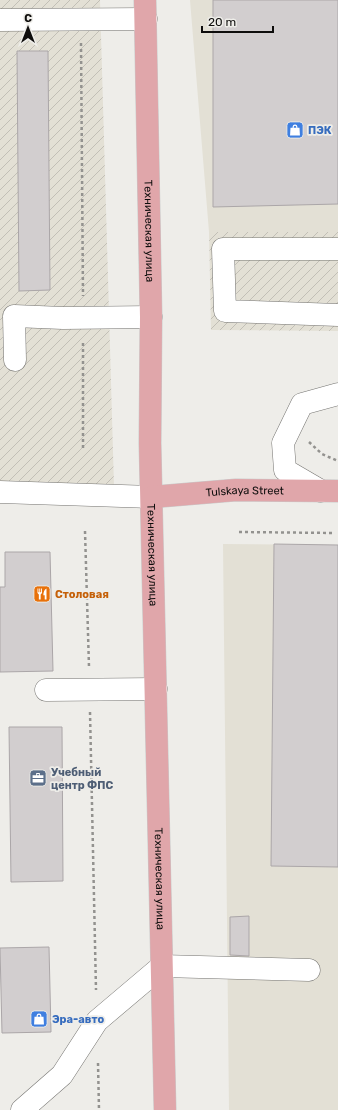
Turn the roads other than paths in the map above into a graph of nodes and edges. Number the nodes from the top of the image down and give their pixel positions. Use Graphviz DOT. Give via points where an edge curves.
graph roads {
  1 [pos="146,9"];
  2 [pos="0,20"];
  3 [pos="338,249"];
  4 [pos="338,315"];
  5 [pos="151,317"];
  6 [pos="15,360"];
  7 [pos="338,394"];
  8 [pos="330,491"];
  9 [pos="0,492"];
  10 [pos="152,497"];
  11 [pos="46,690"];
  12 [pos="156,690"];
  13 [pos="162,966"];
  14 [pos="309,970"];
  15 [pos="22,1110"];
  16 [pos="165,1110"];
  1 -- 2 [label="lane" via="80,19"];
  1 -- 5 [label="main road, Техническая улица"];
  3 -- 4 [label="lane" via="223,249 225,311"];
  5 -- 6 [label="lane" via="14,316"];
  5 -- 10 [label="main road, Техническая улица"];
  7 -- 8 [label="lane" via="302,404 283,443 285,470"];
  8 -- 10 [label="main road, Tulskaya Street" via="236,490"];
  9 -- 10 [label="lane"];
  10 -- 12 [label="main road, Техническая улица"];
  11 -- 12 [label="lane"];
  12 -- 13 [label="main road, Техническая улица"];
  13 -- 14 [label="lane"];
  13 -- 15 [label="lane" via="97,1021 62,1075"];
  13 -- 16 [label="main road, Техническая улица"];
}
